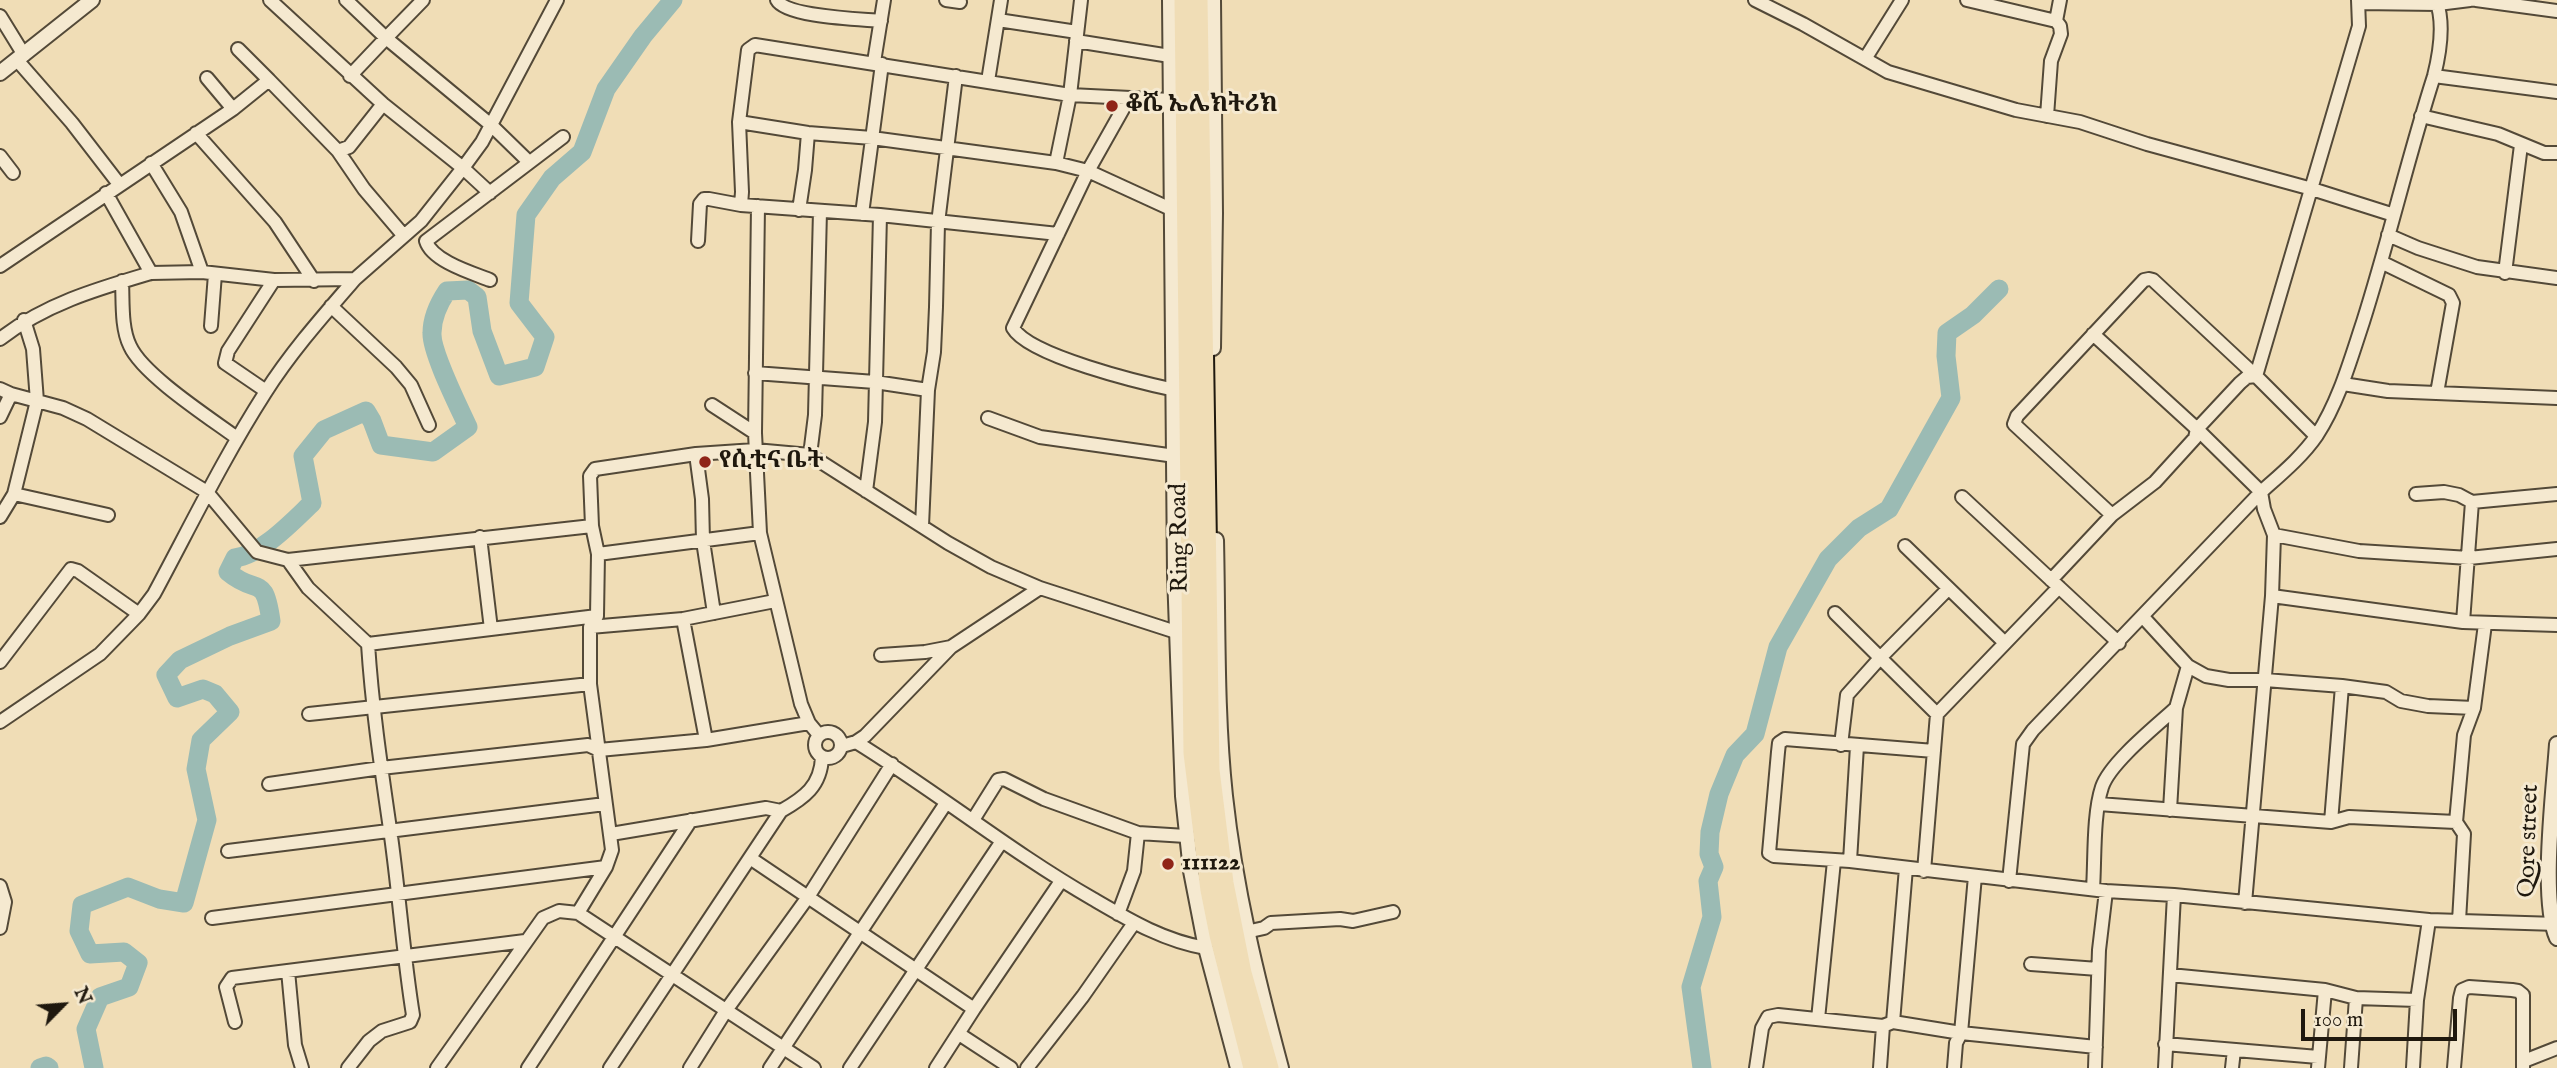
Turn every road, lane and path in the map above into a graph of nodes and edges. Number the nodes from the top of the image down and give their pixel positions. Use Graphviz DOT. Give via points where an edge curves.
graph roads {
  1 [pos="270,0"];
  2 [pos="346,0"];
  3 [pos="423,0"];
  4 [pos="557,0"];
  5 [pos="777,0"];
  6 [pos="884,0"];
  7 [pos="946,0"];
  8 [pos="1001,0"];
  9 [pos="1081,0"];
  10 [pos="1170,0"];
  11 [pos="1184,0"];
  12 [pos="1198,0"];
  13 [pos="1213,0"];
  14 [pos="1755,0"];
  15 [pos="1902,0"];
  16 [pos="1967,0"];
  17 [pos="2060,0"];
  18 [pos="2470,0"];
  19 [pos="2476,0"];
  20 [pos="90,1"];
  21 [pos="960,2"];
  22 [pos="1983,2"];
  23 [pos="2359,2"];
  24 [pos="2437,2"];
  25 [pos="2557,11"];
  26 [pos="0,16"];
  27 [pos="998,20"];
  28 [pos="881,21"];
  29 [pos="2056,21"];
  30 [pos="1076,37"];
  31 [pos="386,38"];
  32 [pos="238,49"];
  33 [pos="1170,56"];
  34 [pos="21,58"];
  35 [pos="1865,59"];
  36 [pos="878,63"];
  37 [pos="0,73"];
  38 [pos="350,75"];
  39 [pos="956,76"];
  40 [pos="2434,76"];
  41 [pos="207,78"];
  42 [pos="269,80"];
  43 [pos="988,81"];
  44 [pos="2557,92"];
  45 [pos="1070,95"];
  46 [pos="1128,100"];
  47 [pos="1171,100"];
  48 [pos="383,104"];
  49 [pos="233,108"];
  50 [pos="2046,116"];
  51 [pos="2421,116"];
  52 [pos="739,122"];
  53 [pos="491,125"];
  54 [pos="196,133"];
  55 [pos="807,133"];
  56 [pos="564,137"];
  57 [pos="872,138"];
  58 [pos="2521,145"];
  59 [pos="946,148"];
  60 [pos="338,151"];
  61 [pos="2557,153"];
  62 [pos="0,156"];
  63 [pos="529,162"];
  64 [pos="151,163"];
  65 [pos="1056,163"];
  66 [pos="463,169"];
  67 [pos="1088,172"];
  68 [pos="13,173"];
  69 [pos="119,184"];
  70 [pos="2312,189"];
  71 [pos="106,193"];
  72 [pos="490,193"];
  73 [pos="741,205"];
  74 [pos="758,206"];
  75 [pos="1173,209"];
  76 [pos="799,210"];
  77 [pos="820,211"];
  78 [pos="862,214"];
  79 [pos="880,215"];
  80 [pos="2394,215"];
  81 [pos="938,223"];
  82 [pos="1058,234"];
  83 [pos="2388,235"];
  84 [pos="404,236"];
  85 [pos="698,241"];
  86 [pos="2381,262"];
  87 [pos="0,266"];
  88 [pos="151,273"];
  89 [pos="209,273"];
  90 [pos="2505,273"];
  91 [pos="2557,278"];
  92 [pos="355,279"];
  93 [pos="274,280"];
  94 [pos="490,280"];
  95 [pos="122,281"];
  96 [pos="314,281"];
  97 [pos="331,306"];
  98 [pos="24,320"];
  99 [pos="211,326"];
  100 [pos="2093,334"];
  101 [pos="0,339"];
  102 [pos="755,373"];
  103 [pos="815,376"];
  104 [pos="2256,376"];
  105 [pos="875,382"];
  106 [pos="2343,384"];
  107 [pos="928,390"];
  108 [pos="1175,390"];
  109 [pos="266,391"];
  110 [pos="5,392"];
  111 [pos="2437,393"];
  112 [pos="2557,398"];
  113 [pos="37,401"];
  114 [pos="712,405"];
  115 [pos="0,417"];
  116 [pos="988,418"];
  117 [pos="429,425"];
  118 [pos="2197,429"];
  119 [pos="755,433"];
  120 [pos="2316,436"];
  121 [pos="237,439"];
  122 [pos="755,450"];
  123 [pos="695,454"];
  124 [pos="810,455"];
  125 [pos="1175,456"];
  126 [pos="866,491"];
  127 [pos="207,492"];
  128 [pos="2261,492"];
  129 [pos="14,494"];
  130 [pos="2416,494"];
  131 [pos="2557,494"];
  132 [pos="1962,497"];
  133 [pos="2472,502"];
  134 [pos="2112,514"];
  135 [pos="108,515"];
  136 [pos="0,517"];
  137 [pos="592,526"];
  138 [pos="922,526"];
  139 [pos="760,533"];
  140 [pos="2274,535"];
  141 [pos="480,537"];
  142 [pos="703,541"];
  143 [pos="1905,546"];
  144 [pos="2557,550"];
  145 [pos="598,554"];
  146 [pos="2469,558"];
  147 [pos="288,560"];
  148 [pos="2055,583"];
  149 [pos="1040,588"];
  150 [pos="1948,589"];
  151 [pos="2272,596"];
  152 [pos="775,601"];
  153 [pos="714,613"];
  154 [pos="139,614"];
  155 [pos="1835,614"];
  156 [pos="2143,617"];
  157 [pos="683,619"];
  158 [pos="593,622"];
  159 [pos="2463,622"];
  160 [pos="2484,624"];
  161 [pos="2557,625"];
  162 [pos="491,629"];
  163 [pos="1177,632"];
  164 [pos="2004,642"];
  165 [pos="2119,643"];
  166 [pos="368,644"];
  167 [pos="951,647"];
  168 [pos="881,655"];
  169 [pos="1881,657"];
  170 [pos="0,662"];
  171 [pos="2188,666"];
  172 [pos="2265,680"];
  173 [pos="590,684"];
  174 [pos="2342,686"];
  175 [pos="372,705"];
  176 [pos="2176,708"];
  177 [pos="2474,708"];
  178 [pos="309,714"];
  179 [pos="1937,714"];
  180 [pos="1,717"];
  181 [pos="809,723"];
  182 [pos="819,735"];
  183 [pos="706,740"];
  184 [pos="856,742"];
  185 [pos="2557,744"];
  186 [pos="1841,745"];
  187 [pos="842,746"];
  188 [pos="1857,746"];
  189 [pos="599,750"];
  190 [pos="1934,751"];
  191 [pos="822,757"];
  192 [pos="892,764"];
  193 [pos="381,768"];
  194 [pos="269,784"];
  195 [pos="946,803"];
  196 [pos="605,804"];
  197 [pos="2099,804"];
  198 [pos="2170,810"];
  199 [pos="780,811"];
  200 [pos="2252,816"];
  201 [pos="691,820"];
  202 [pos="973,820"];
  203 [pos="2331,822"];
  204 [pos="2456,822"];
  205 [pos="390,832"];
  206 [pos="611,834"];
  207 [pos="1138,834"];
  208 [pos="1186,836"];
  209 [pos="1002,841"];
  210 [pos="228,851"];
  211 [pos="750,858"];
  212 [pos="1834,861"];
  213 [pos="1850,861"];
  214 [pos="606,867"];
  215 [pos="1906,868"];
  216 [pos="1924,871"];
  217 [pos="1975,876"];
  218 [pos="1061,881"];
  219 [pos="2009,881"];
  220 [pos="0,886"];
  221 [pos="2099,890"];
  222 [pos="396,894"];
  223 [pos="2174,895"];
  224 [pos="808,897"];
  225 [pos="2245,903"];
  226 [pos="1393,912"];
  227 [pos="579,913"];
  228 [pos="1118,914"];
  229 [pos="212,918"];
  230 [pos="2429,920"];
  231 [pos="2459,921"];
  232 [pos="1134,923"];
  233 [pos="0,928"];
  234 [pos="2555,929"];
  235 [pos="1246,932"];
  236 [pos="861,933"];
  237 [pos="613,936"];
  238 [pos="526,941"];
  239 [pos="1206,948"];
  240 [pos="404,957"];
  241 [pos="2031,964"];
  242 [pos="915,969"];
  243 [pos="2098,970"];
  244 [pos="288,971"];
  245 [pos="671,975"];
  246 [pos="2170,975"];
  247 [pos="2325,990"];
  248 [pos="2356,998"];
  249 [pos="2417,1000"];
  250 [pos="727,1009"];
  251 [pos="974,1009"];
  252 [pos="1818,1019"];
  253 [pos="235,1022"];
  254 [pos="1888,1024"];
  255 [pos="1961,1032"];
  256 [pos="959,1034"];
  257 [pos="2165,1044"];
  258 [pos="2096,1047"];
  259 [pos="2557,1048"];
  260 [pos="783,1049"];
  261 [pos="2234,1050"];
  262 [pos="2318,1062"];
  263 [pos="2523,1065"];
  264 [pos="302,1068"];
  265 [pos="348,1068"];
  266 [pos="437,1068"];
  267 [pos="528,1068"];
  268 [pos="610,1068"];
  269 [pos="690,1068"];
  270 [pos="770,1068"];
  271 [pos="814,1068"];
  272 [pos="850,1068"];
  273 [pos="936,1068"];
  274 [pos="1011,1068"];
  275 [pos="1027,1068"];
  276 [pos="1238,1068"];
  277 [pos="1253,1068"];
  278 [pos="1269,1068"];
  279 [pos="1280,1068"];
  280 [pos="1756,1068"];
  281 [pos="1880,1068"];
  282 [pos="1954,1068"];
  283 [pos="2095,1068"];
  284 [pos="2165,1068"];
  285 [pos="2231,1068"];
  286 [pos="2351,1068"];
  287 [pos="2413,1068"];
  288 [pos="2454,1068"];
  1 -- 38 [label="street"];
  2 -- 31 [label="street"];
  3 -- 31 [label="street"];
  4 -- 53 [label="street"];
  5 -- 28 [label="street" via="784,8 832,18"];
  6 -- 28 [label="street"];
  7 -- 21 [label="street"];
  8 -- 27 [label="street"];
  9 -- 30 [label="street"];
  10 -- 33 [label="street"];
  11 -- 277 [label="highway, Ring Road" via="1193,753 1210,890"];
  12 -- 278 [label="highway, Ring Road" via="1210,770 1224,883 1242,973"];
  13 -- 235 [label="street" via="1212,369 1220,715 1224,794"];
  14 -- 35 [label="street"];
  15 -- 35 [label="street"];
  16 -- 22 [label="street"];
  17 -- 29 [label="street"];
  18 -- 24 [label="street"];
  19 -- 25 [label="street"];
  20 -- 34 [label="street"];
  22 -- 29 [label="street"];
  23 -- 24 [label="street"];
  23 -- 70 [label="street" via="2359,26"];
  24 -- 40 [label="street" via="2440,51"];
  26 -- 34 [label="street"];
  27 -- 30 [label="street"];
  27 -- 43 [label="street"];
  28 -- 36 [label="street"];
  29 -- 50 [label="street" via="2060,34"];
  30 -- 33 [label="street"];
  30 -- 45 [label="street"];
  31 -- 38 [label="street"];
  31 -- 53 [label="street"];
  32 -- 42 [label="street"];
  33 -- 47 [label="street"];
  34 -- 37 [label="street"];
  34 -- 69 [label="street"];
  35 -- 50 [label="street" via="1888,72"];
  36 -- 39 [label="street"];
  36 -- 52 [label="street" via="755,45 748,50"];
  36 -- 57 [label="street"];
  38 -- 48 [label="street"];
  39 -- 43 [label="street"];
  39 -- 59 [label="street"];
  40 -- 44 [label="street"];
  40 -- 51 [label="street"];
  41 -- 49 [label="street"];
  42 -- 49 [label="street"];
  42 -- 60 [label="street"];
  43 -- 45 [label="street"];
  45 -- 46 [label="street"];
  45 -- 65 [label="street"];
  46 -- 47 [label="street"];
  46 -- 67 [label="street"];
  47 -- 75 [label="street"];
  48 -- 60 [label="street" via="349,147"];
  48 -- 66 [label="street"];
  49 -- 54 [label="street"];
  50 -- 70 [label="street"];
  51 -- 58 [label="street" via="2498,134"];
  51 -- 80 [label="street"];
  52 -- 55 [label="street"];
  52 -- 73 [label="street"];
  53 -- 63 [label="street"];
  53 -- 66 [label="street"];
  54 -- 64 [label="street"];
  54 -- 96 [label="street" via="275,222"];
  55 -- 57 [label="street"];
  55 -- 76 [label="street"];
  56 -- 63 [label="street"];
  57 -- 59 [label="street"];
  57 -- 78 [label="street"];
  58 -- 61 [label="street"];
  58 -- 90 [label="street"];
  59 -- 65 [label="street"];
  59 -- 81 [label="street"];
  60 -- 84 [label="street"];
  62 -- 68 [label="street"];
  63 -- 72 [label="street"];
  64 -- 69 [label="street"];
  64 -- 89 [label="street" via="181,212"];
  65 -- 67 [label="street"];
  66 -- 72 [label="street"];
  66 -- 84 [label="street"];
  67 -- 75 [label="street"];
  67 -- 82 [label="street"];
  69 -- 71 [label="street"];
  70 -- 80 [label="street"];
  70 -- 104 [label="street"];
  71 -- 87 [label="street"];
  71 -- 88 [label="street"];
  72 -- 94 [label="street" via="426,243 449,263"];
  73 -- 74 [label="street"];
  73 -- 85 [label="street" via="701,201"];
  74 -- 76 [label="street"];
  74 -- 102 [label="street"];
  75 -- 108 [label="street"];
  76 -- 77 [label="street"];
  77 -- 78 [label="street"];
  77 -- 103 [label="street"];
  78 -- 79 [label="street"];
  79 -- 81 [label="street"];
  79 -- 105 [label="street"];
  80 -- 83 [label="street"];
  81 -- 82 [label="street"];
  81 -- 107 [label="street"];
  82 -- 108 [label="street" via="1014,324 1016,335 1078,364"];
  83 -- 86 [label="street"];
  83 -- 90 [label="street" via="2448,259"];
  84 -- 92 [label="street"];
  86 -- 106 [label="street"];
  86 -- 111 [label="street" via="2449,295 2453,303"];
  88 -- 89 [label="street"];
  88 -- 95 [label="street"];
  89 -- 93 [label="street"];
  89 -- 99 [label="street"];
  90 -- 91 [label="street"];
  92 -- 96 [label="street"];
  92 -- 97 [label="street"];
  93 -- 96 [label="street"];
  93 -- 109 [label="street" via="225,360"];
  95 -- 98 [label="street"];
  95 -- 121 [label="street" via="126,334 134,354 149,371"];
  97 -- 109 [label="street"];
  97 -- 117 [label="street" via="411,385"];
  98 -- 101 [label="street"];
  98 -- 113 [label="street" via="33,349"];
  100 -- 104 [label="street" via="2148,279 2153,280"];
  100 -- 118 [label="street"];
  100 -- 134 [label="street" via="2017,415 2014,424"];
  102 -- 103 [label="street"];
  102 -- 119 [label="street"];
  103 -- 105 [label="street"];
  103 -- 124 [label="street"];
  104 -- 118 [label="street" via="2240,383"];
  104 -- 120 [label="street"];
  105 -- 107 [label="street"];
  105 -- 126 [label="street"];
  106 -- 111 [label="street"];
  106 -- 120 [label="street"];
  107 -- 138 [label="street"];
  108 -- 125 [label="street"];
  109 -- 121 [label="street"];
  110 -- 113 [label="street"];
  110 -- 115 [label="street"];
  111 -- 112 [label="street"];
  113 -- 127 [label="street" via="87,419"];
  113 -- 129 [label="street"];
  114 -- 119 [label="street"];
  116 -- 125 [label="street" via="1040,436"];
  118 -- 128 [label="street"];
  118 -- 134 [label="street" via="2196,438 2155,482"];
  119 -- 122 [label="street"];
  120 -- 128 [label="street"];
  121 -- 127 [label="street"];
  122 -- 123 [label="street"];
  122 -- 124 [label="street"];
  122 -- 139 [label="street"];
  123 -- 137 [label="street" via="595,469 590,476"];
  123 -- 142 [label="street"];
  124 -- 126 [label="street"];
  125 -- 163 [label="street"];
  126 -- 138 [label="street"];
  127 -- 147 [label="street" via="257,552"];
  127 -- 154 [label="street"];
  128 -- 140 [label="street"];
  128 -- 156 [label="street"];
  129 -- 135 [label="street"];
  129 -- 136 [label="street"];
  130 -- 133 [label="street" via="2444,492"];
  131 -- 133 [label="street"];
  132 -- 148 [label="street"];
  133 -- 146 [label="street"];
  134 -- 148 [label="street"];
  137 -- 141 [label="street"];
  137 -- 145 [label="street"];
  138 -- 149 [label="street" via="992,567"];
  139 -- 142 [label="street"];
  139 -- 152 [label="street"];
  140 -- 146 [label="street" via="2359,551"];
  140 -- 151 [label="street"];
  141 -- 147 [label="street"];
  141 -- 162 [label="street"];
  142 -- 145 [label="street"];
  142 -- 153 [label="street"];
  143 -- 150 [label="street"];
  144 -- 146 [label="street"];
  145 -- 158 [label="street"];
  146 -- 159 [label="street"];
  147 -- 166 [label="street" via="308,588"];
  148 -- 164 [label="street"];
  148 -- 165 [label="street"];
  149 -- 163 [label="street"];
  149 -- 167 [label="street"];
  150 -- 164 [label="street"];
  150 -- 169 [label="street"];
  151 -- 159 [label="street"];
  151 -- 172 [label="street"];
  152 -- 153 [label="street"];
  152 -- 181 [label="street"];
  153 -- 157 [label="street"];
  154 -- 170 [label="street" via="71,569"];
  154 -- 180 [label="street" via="100,654"];
  155 -- 169 [label="street"];
  156 -- 165 [label="street"];
  156 -- 171 [label="street"];
  157 -- 158 [label="street"];
  157 -- 183 [label="street"];
  158 -- 162 [label="street"];
  158 -- 173 [label="street"];
  159 -- 160 [label="street"];
  160 -- 161 [label="street"];
  160 -- 177 [label="street"];
  162 -- 166 [label="street"];
  163 -- 208 [label="street"];
  164 -- 179 [label="street"];
  165 -- 219 [label="street" via="2024,744"];
  166 -- 175 [label="street"];
  167 -- 168 [label="street"];
  167 -- 184 [label="street"];
  169 -- 179 [label="street"];
  169 -- 186 [label="street" via="1847,695"];
  171 -- 172 [label="street" via="2206,676"];
  171 -- 176 [label="street"];
  172 -- 174 [label="street"];
  172 -- 200 [label="street"];
  173 -- 175 [label="street"];
  173 -- 189 [label="street"];
  174 -- 177 [label="street" via="2386,692 2401,701 2428,706"];
  174 -- 203 [label="street"];
  175 -- 178 [label="street"];
  175 -- 193 [label="street"];
  176 -- 197 [label="street" via="2112,769 2102,785"];
  176 -- 198 [label="street"];
  177 -- 204 [label="street" via="2464,735"];
  179 -- 190 [label="street"];
  181 -- 182 [label="street"];
  181 -- 183 [label="street"];
  182 -- 187 [label="street" via="831,731"];
  182 -- 191 [label="street" via="815,747"];
  183 -- 189 [label="street"];
  184 -- 187 [label="street"];
  184 -- 192 [label="street"];
  185 -- 234 [label="street, Qore street" via="2550,865"];
  186 -- 188 [label="street"];
  186 -- 212 [label="street" via="1785,739 1779,743 1769,853"];
  187 -- 191 [label="street" via="835,757"];
  188 -- 190 [label="street"];
  188 -- 213 [label="street"];
  189 -- 193 [label="street" via="588,745"];
  189 -- 196 [label="street"];
  190 -- 216 [label="street"];
  191 -- 199 [label="street" via="816,785"];
  192 -- 195 [label="street"];
  192 -- 224 [label="street"];
  193 -- 194 [label="street"];
  193 -- 205 [label="street"];
  195 -- 202 [label="street"];
  195 -- 236 [label="street"];
  196 -- 205 [label="street"];
  196 -- 206 [label="street"];
  197 -- 198 [label="street"];
  197 -- 221 [label="street"];
  198 -- 200 [label="street"];
  199 -- 201 [label="street" via="766,808"];
  199 -- 211 [label="street"];
  200 -- 203 [label="street"];
  200 -- 225 [label="street"];
  201 -- 206 [label="street"];
  201 -- 237 [label="street"];
  202 -- 207 [label="street" via="998,780 1004,779"];
  202 -- 209 [label="street"];
  203 -- 204 [label="street" via="2349,817"];
  204 -- 231 [label="street" via="2464,834"];
  205 -- 210 [label="street"];
  205 -- 222 [label="street"];
  206 -- 214 [label="street"];
  207 -- 208 [label="street"];
  207 -- 228 [label="street" via="1134,871"];
  208 -- 239 [label="street"];
  209 -- 218 [label="street"];
  209 -- 242 [label="street"];
  211 -- 224 [label="street"];
  211 -- 245 [label="street"];
  212 -- 213 [label="street"];
  212 -- 252 [label="street"];
  213 -- 215 [label="street"];
  214 -- 222 [label="street"];
  214 -- 227 [label="street"];
  215 -- 216 [label="street"];
  215 -- 254 [label="street"];
  216 -- 217 [label="street"];
  217 -- 219 [label="street"];
  217 -- 255 [label="street"];
  218 -- 228 [label="street"];
  218 -- 251 [label="street"];
  219 -- 221 [label="street"];
  220 -- 233 [label="street" via="5,902"];
  221 -- 223 [label="street"];
  221 -- 243 [label="street"];
  222 -- 229 [label="street"];
  222 -- 240 [label="street"];
  223 -- 225 [label="street"];
  223 -- 246 [label="street"];
  224 -- 236 [label="street"];
  224 -- 250 [label="street"];
  225 -- 230 [label="street"];
  226 -- 235 [label="street" via="1353,921 1271,923"];
  227 -- 237 [label="street"];
  227 -- 238 [label="street" via="559,911 543,918"];
  228 -- 232 [label="street"];
  230 -- 231 [label="street"];
  230 -- 249 [label="street"];
  231 -- 234 [label="street"];
  232 -- 239 [label="street" via="1180,944"];
  232 -- 275 [label="street"];
  235 -- 279 [label="street"];
  236 -- 242 [label="street"];
  236 -- 260 [label="street"];
  237 -- 245 [label="street"];
  237 -- 267 [label="street"];
  238 -- 240 [label="street"];
  238 -- 266 [label="street"];
  239 -- 276 [label="street"];
  240 -- 244 [label="street"];
  240 -- 265 [label="street" via="413,1014 410,1022 382,1031"];
  241 -- 243 [label="street"];
  242 -- 251 [label="street"];
  242 -- 272 [label="street"];
  243 -- 258 [label="street"];
  244 -- 253 [label="street" via="232,978 226,986"];
  244 -- 264 [label="street" via="295,1045"];
  245 -- 250 [label="street"];
  245 -- 268 [label="street"];
  246 -- 247 [label="street"];
  246 -- 257 [label="street"];
  247 -- 248 [label="street"];
  247 -- 262 [label="street"];
  248 -- 249 [label="street"];
  248 -- 286 [label="street"];
  249 -- 287 [label="street"];
  250 -- 260 [label="street"];
  250 -- 269 [label="street"];
  251 -- 256 [label="street"];
  252 -- 254 [label="street"];
  252 -- 280 [label="street" via="1768,1017"];
  254 -- 255 [label="street"];
  254 -- 281 [label="street"];
  255 -- 258 [label="street"];
  255 -- 282 [label="street"];
  256 -- 273 [label="street"];
  256 -- 274 [label="street"];
  257 -- 261 [label="street"];
  257 -- 284 [label="street"];
  258 -- 283 [label="street"];
  259 -- 263 [label="street"];
  260 -- 270 [label="street"];
  260 -- 271 [label="street"];
  261 -- 262 [label="street"];
  261 -- 285 [label="street"];
  263 -- 288 [label="street" via="2523,995 2469,987 2462,990 2460,998"];
}
